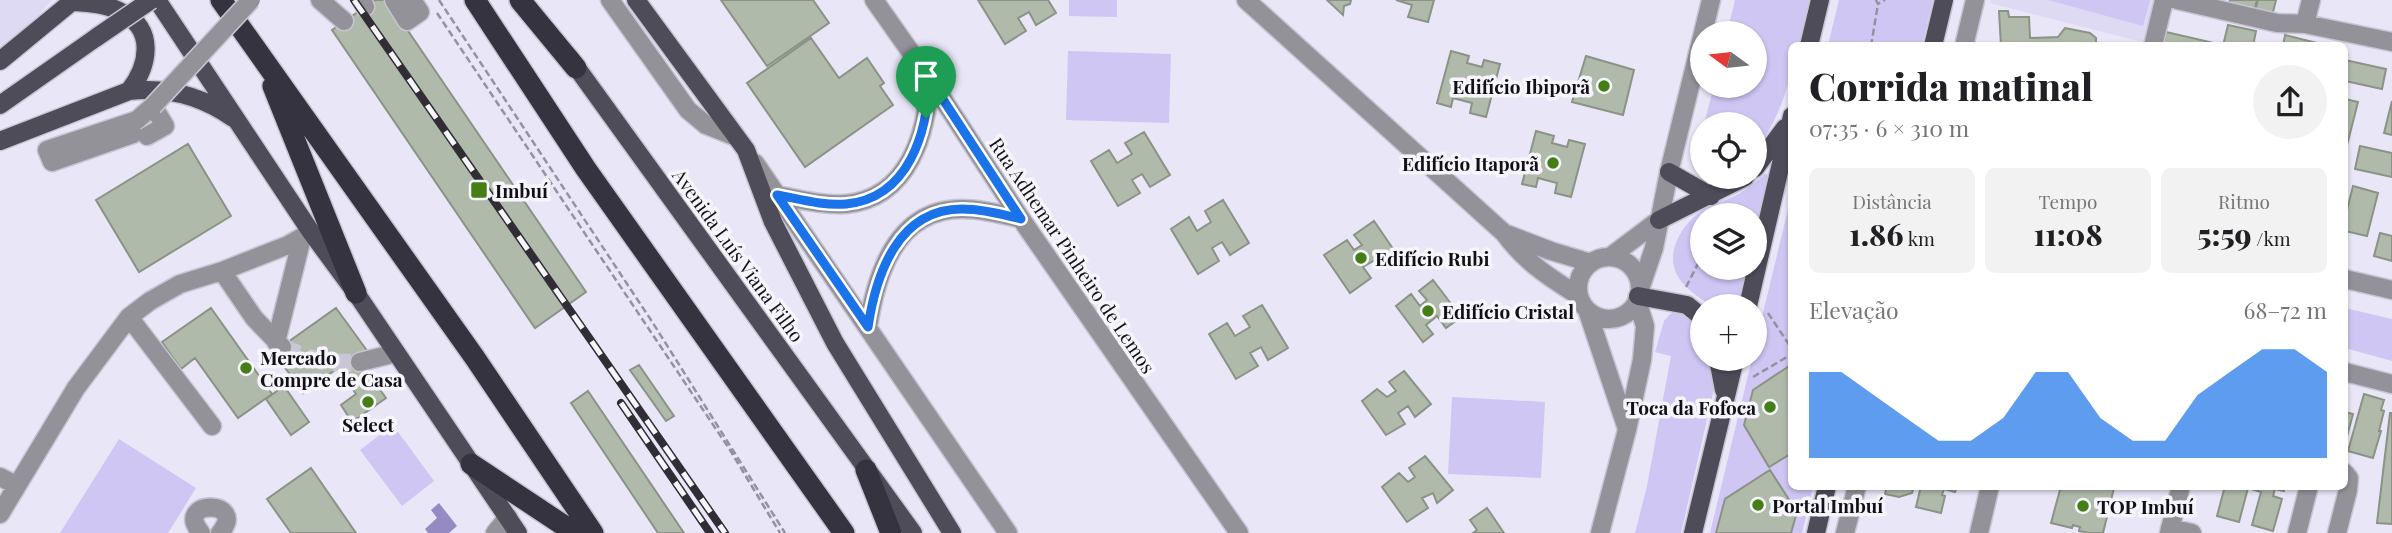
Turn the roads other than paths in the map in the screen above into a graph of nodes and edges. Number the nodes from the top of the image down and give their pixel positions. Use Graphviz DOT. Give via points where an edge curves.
graph roads {
  1 [pos="150,0"];
  2 [pos="158,0"];
  3 [pos="221,0"];
  4 [pos="251,0"];
  5 [pos="320,0"];
  6 [pos="394,0"];
  7 [pos="400,0"];
  8 [pos="405,0"];
  9 [pos="412,0"];
  10 [pos="475,0"];
  11 [pos="520,0"];
  12 [pos="534,0"];
  13 [pos="610,0"];
  14 [pos="636,0"];
  15 [pos="874,0"];
  16 [pos="1246,0"];
  17 [pos="1711,0"];
  18 [pos="1820,0"];
  19 [pos="1944,0"];
  20 [pos="1976,0"];
  21 [pos="2164,0"];
  22 [pos="2177,0"];
  23 [pos="2311,0"];
  24 [pos="74,1"];
  25 [pos="344,21"];
  26 [pos="1706,21"];
  27 [pos="2305,24"];
  28 [pos="1967,41"];
  29 [pos="1810,42"];
  30 [pos="1934,42"];
  31 [pos="2154,42"];
  32 [pos="2392,42"];
  33 [pos="262,58"];
  34 [pos="0,61"];
  35 [pos="576,68"];
  36 [pos="929,78"];
  37 [pos="1690,86"];
  38 [pos="129,91"];
  39 [pos="0,105"];
  40 [pos="153,106"];
  41 [pos="240,123"];
  42 [pos="1788,123"];
  43 [pos="1788,135"];
  44 [pos="147,136"];
  45 [pos="0,141"];
  46 [pos="741,144"];
  47 [pos="128,146"];
  48 [pos="78,148"];
  49 [pos="1767,152"];
  50 [pos="109,156"];
  51 [pos="1669,172"];
  52 [pos="1724,189"];
  53 [pos="777,195"];
  54 [pos="1711,196"];
  55 [pos="1021,219"];
  56 [pos="1659,220"];
  57 [pos="1504,233"];
  58 [pos="307,235"];
  59 [pos="1610,257"];
  60 [pos="1591,262"];
  61 [pos="222,271"];
  62 [pos="2348,280"];
  63 [pos="2392,290"];
  64 [pos="356,293"];
  65 [pos="1751,294"];
  66 [pos="1638,295"];
  67 [pos="1583,303"];
  68 [pos="1690,307"];
  69 [pos="130,317"];
  70 [pos="868,327"];
  71 [pos="396,353"];
  72 [pos="360,362"];
  73 [pos="1720,371"];
  74 [pos="1732,371"];
  75 [pos="2348,373"];
  76 [pos="2392,384"];
  77 [pos="1726,398"];
  78 [pos="212,426"];
  79 [pos="1627,430"];
  80 [pos="471,464"];
  81 [pos="866,470"];
  82 [pos="8,481"];
  83 [pos="1826,490"];
  84 [pos="1856,490"];
  85 [pos="1989,490"];
  86 [pos="2180,490"];
  87 [pos="2308,490"];
  88 [pos="2348,490"];
  89 [pos="0,513"];
  90 [pos="508,517"];
  91 [pos="2170,531"];
  92 [pos="223,532"];
  93 [pos="200,533"];
  94 [pos="495,533"];
  95 [pos="518,533"];
  96 [pos="575,533"];
  97 [pos="593,533"];
  98 [pos="844,533"];
  99 [pos="891,533"];
  100 [pos="913,533"];
  101 [pos="952,533"];
  102 [pos="1007,533"];
  103 [pos="1239,533"];
  104 [pos="1600,533"];
  105 [pos="1693,533"];
  106 [pos="1816,533"];
  107 [pos="1845,533"];
  108 [pos="1979,533"];
  109 [pos="2192,533"];
  110 [pos="2297,533"];
  111 [pos="2337,533"];
  1 -- 39 [label="main road, bridge"];
  2 -- 41 [label="main road"];
  3 -- 33 [label="highway"];
  4 -- 40 [label="street, bridge"];
  5 -- 25 [label="street"];
  6 -- 9 [label="street" via="407,21 420,12"];
  7 -- 8 [label="street" via="407,12 411,9"];
  10 -- 98 [label="highway" via="586,169"];
  11 -- 35 [label="highway"];
  12 -- 35 [label="main road, Avenida Luís Viana Filho"];
  13 -- 46 [label="street" via="688,110"];
  14 -- 46 [label="main road"];
  15 -- 36 [label="street, Rua Adhemar Pinheiro de Lemos"];
  16 -- 57 [label="street"];
  17 -- 26 [label="street"];
  18 -- 29 [label="main road"];
  19 -- 30 [label="main road"];
  20 -- 28 [label="street"];
  21 -- 31 [label="street"];
  22 -- 27 [label="street" via="2277,23"];
  23 -- 27 [label="street"];
  24 -- 34 [label="main road"];
  24 -- 38 [label="main road" via="111,8 140,27 147,53 144,68"];
  27 -- 32 [label="street"];
  33 -- 64 [label="highway"];
  33 -- 97 [label="highway"];
  35 -- 81 [label="main road, Avenida Luís Viana Filho"];
  36 -- 53 [label="street" via="920,139 899,179 883,192 846,204"];
  36 -- 55 [label="street, Rua Adhemar Pinheiro de Lemos"];
  37 -- 51 [label="street"];
  38 -- 41 [label="main road" via="178,92 210,104"];
  38 -- 45 [label="main road"];
  40 -- 44 [label="street" via="165,126"];
  40 -- 48 [label="street" via="137,120 47,150 52,162 132,134 130,129"];
  41 -- 58 [label="main road"];
  42 -- 49 [label="main road"];
  43 -- 65 [label="main road"];
  46 -- 53 [label="street"];
  46 -- 101 [label="main road" via="773,222 835,343"];
  47 -- 50 [label="street"];
  51 -- 54 [label="main road"];
  51 -- 56 [label="street"];
  52 -- 54 [label="main road"];
  53 -- 70 [label="street"];
  54 -- 56 [label="main road"];
  55 -- 70 [label="street" via="961,209 913,225 888,255"];
  55 -- 103 [label="street, Rua Adhemar Pinheiro de Lemos"];
  56 -- 59 [label="street"];
  56 -- 66 [label="street"];
  57 -- 60 [label="street"];
  57 -- 67 [label="street" via="1518,252"];
  58 -- 61 [label="street"];
  58 -- 61 [label="street" via="279,344 254,318"];
  58 -- 64 [label="main road"];
  59 -- 60 [label="street"];
  59 -- 66 [label="street" via="1634,270"];
  60 -- 67 [label="street" via="1580,277"];
  61 -- 69 [label="street" via="180,284"];
  62 -- 63 [label="street"];
  64 -- 71 [label="main road"];
  66 -- 67 [label="street" via="1626,313 1610,318 1602,318"];
  66 -- 68 [label="main road"];
  66 -- 79 [label="street" via="1644,343"];
  67 -- 79 [label="street"];
  69 -- 78 [label="street"];
  69 -- 82 [label="street"];
  70 -- 102 [label="street"];
  71 -- 72 [label="street"];
  71 -- 80 [label="main road"];
  73 -- 77 [label="main road"];
  74 -- 77 [label="main road"];
  75 -- 76 [label="street"];
  77 -- 105 [label="main road"];
  79 -- 104 [label="street"];
  80 -- 90 [label="main road"];
  80 -- 96 [label="highway"];
  81 -- 99 [label="highway"];
  81 -- 100 [label="main road, Avenida Luís Viana Filho"];
  82 -- 89 [label="street"];
  83 -- 106 [label="main road"];
  84 -- 107 [label="street"];
  85 -- 108 [label="street"];
  86 -- 91 [label="street"];
  87 -- 110 [label="street"];
  88 -- 111 [label="street"];
  90 -- 94 [label="street"];
  90 -- 95 [label="main road"];
  91 -- 109 [label="street"];
  92 -- 93 [label="street" via="225,516 219,508 209,506 195,519"];
}
